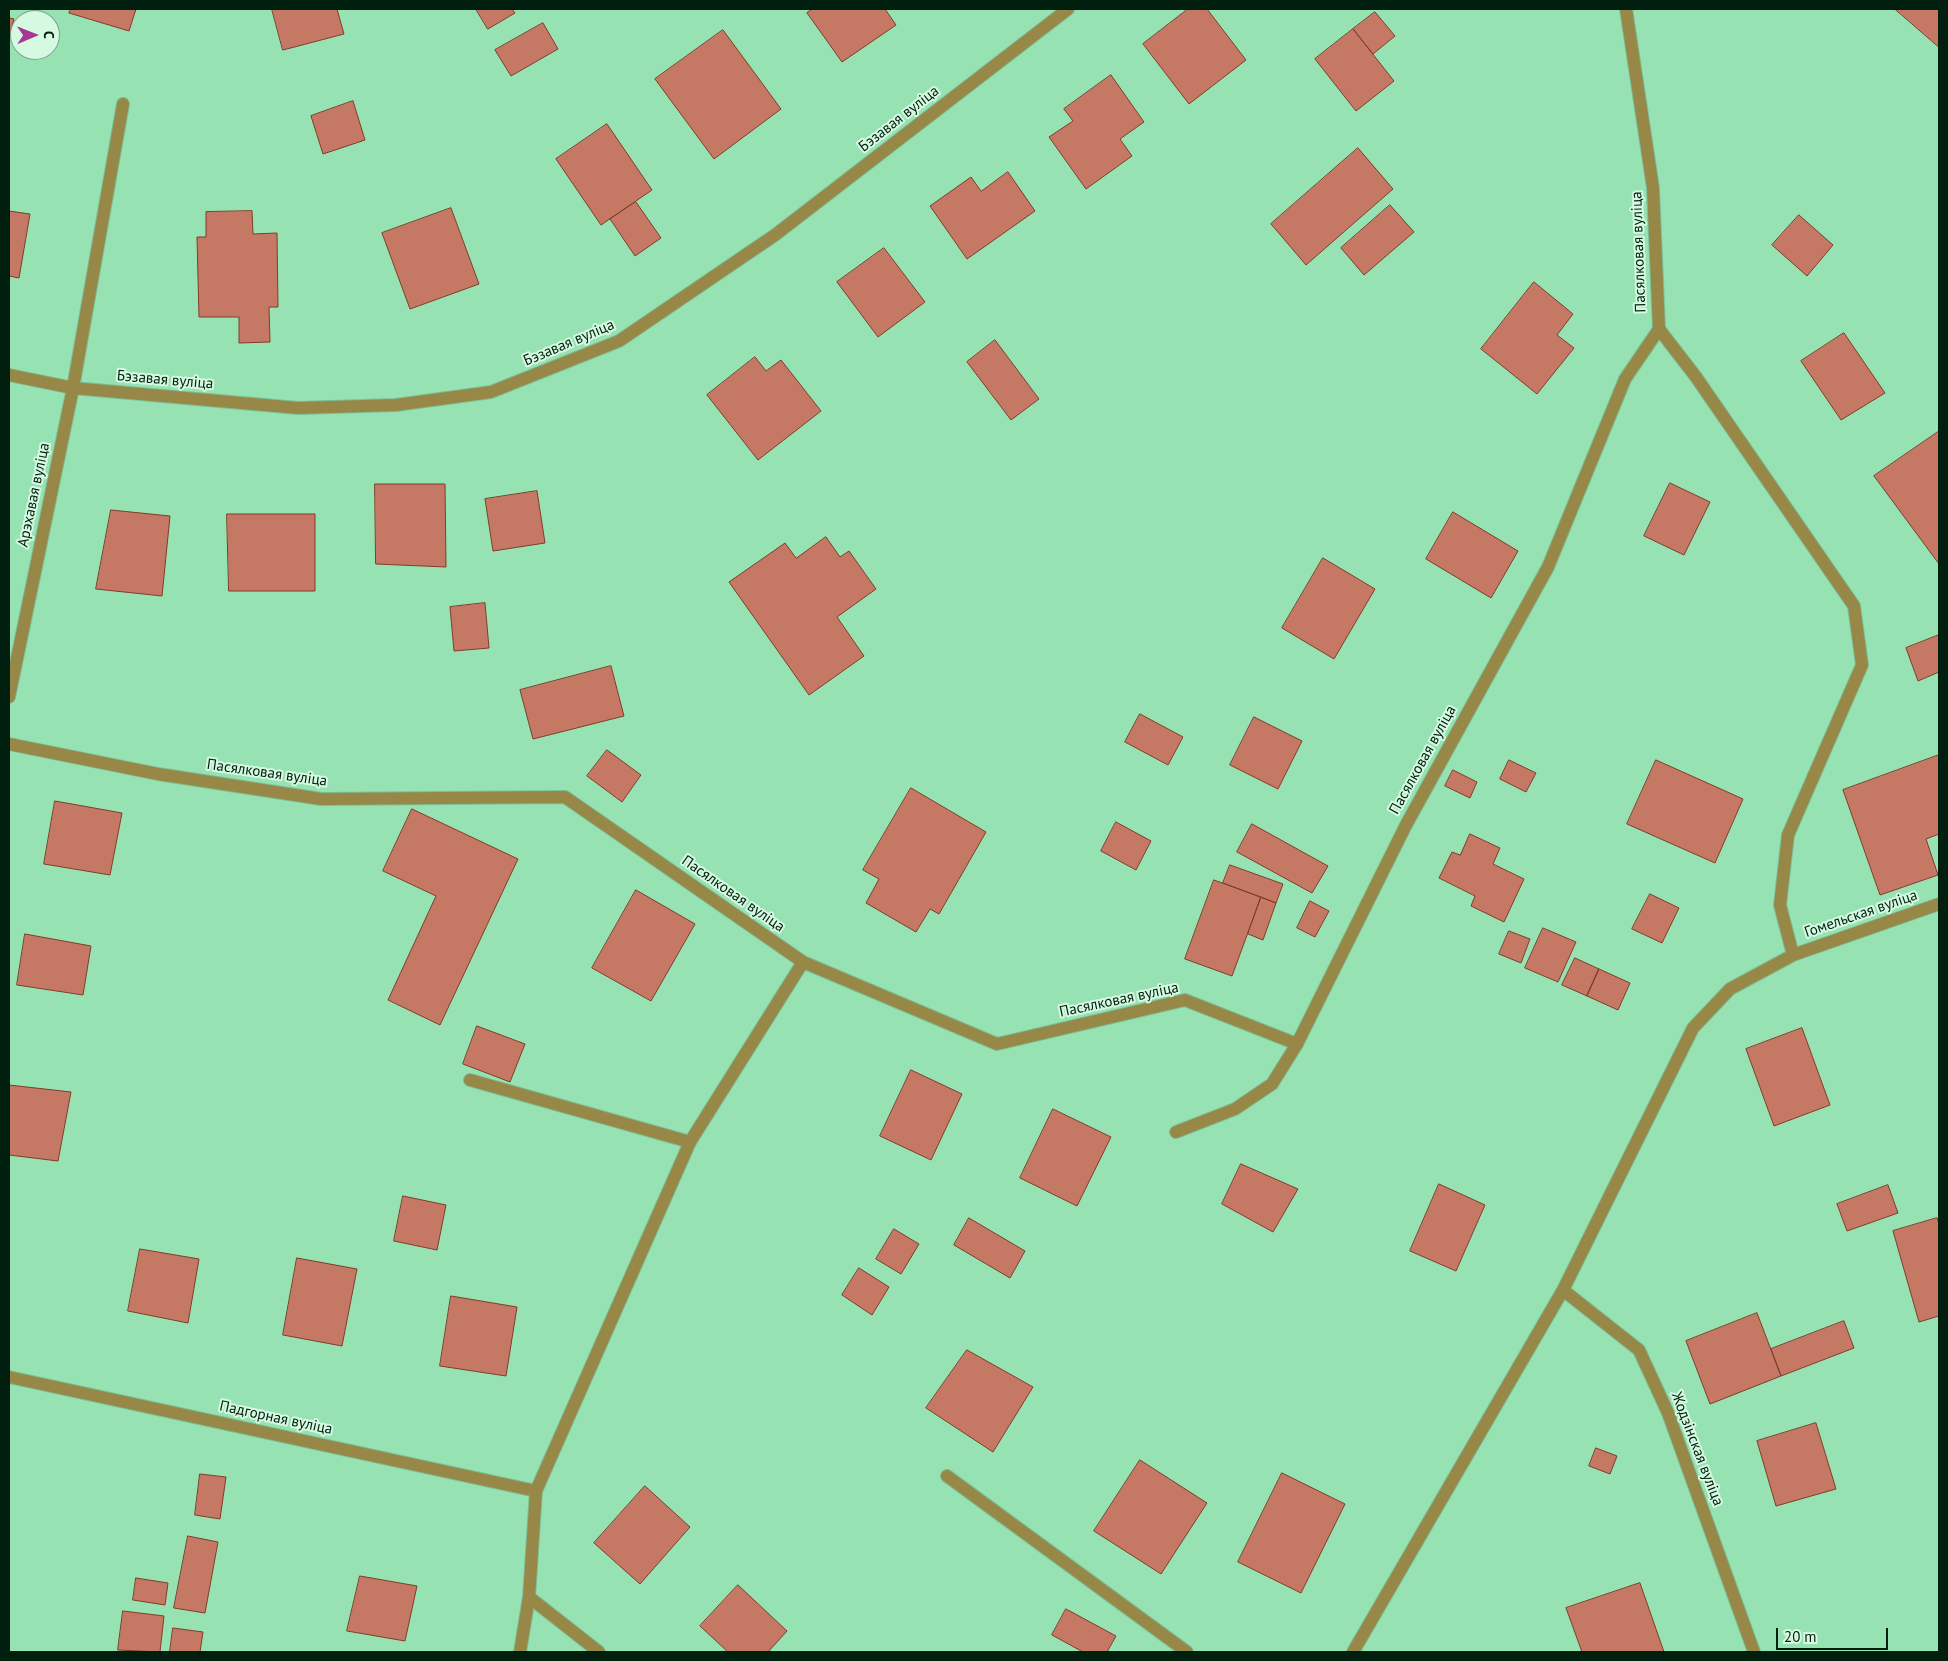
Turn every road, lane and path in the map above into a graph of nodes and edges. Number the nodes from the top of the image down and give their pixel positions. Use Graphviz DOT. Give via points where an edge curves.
graph roads {
  1 [pos="1068,9"];
  2 [pos="1626,9"];
  3 [pos="123,104"];
  4 [pos="1659,329"];
  5 [pos="9,375"];
  6 [pos="73,388"];
  7 [pos="9,697"];
  8 [pos="9,744"];
  9 [pos="1939,904"];
  10 [pos="1793,955"];
  11 [pos="803,962"];
  12 [pos="1297,1044"];
  13 [pos="470,1080"];
  14 [pos="1176,1132"];
  15 [pos="690,1142"];
  16 [pos="1563,1290"];
  17 [pos="9,1377"];
  18 [pos="946,1476"];
  19 [pos="536,1491"];
  20 [pos="529,1597"];
  21 [pos="520,1652"];
  22 [pos="599,1652"];
  23 [pos="1187,1652"];
  24 [pos="1353,1652"];
  25 [pos="1754,1652"];
  1 -- 6 [label="street, Бэзавая вуліца" via="775,235 618,341 491,392 396,405 298,408"];
  2 -- 4 [label="street, Пасялковая вуліца" via="1653,188"];
  3 -- 6 [label="street, Арэхавая вуліца"];
  4 -- 10 [label="street" via="1696,377 1854,606 1862,665 1788,835 1780,905"];
  4 -- 12 [label="street, Пасялковая вуліца" via="1625,379 1548,567 1406,825"];
  5 -- 6 [label="street, Бэзавая вуліца"];
  6 -- 7 [label="street, Арэхавая вуліца"];
  8 -- 11 [label="street, Пасялковая вуліца" via="158,774 322,799 565,797"];
  9 -- 10 [label="street, Гомельская вуліца"];
  10 -- 16 [label="street, Гомельская вуліца" via="1730,989 1693,1028"];
  11 -- 12 [label="street, Пасялковая вуліца" via="997,1044 1185,1000"];
  11 -- 15 [label="street"];
  12 -- 14 [label="street" via="1272,1084 1235,1109"];
  13 -- 15 [label="street"];
  15 -- 19 [label="street"];
  16 -- 24 [label="street, Гомельская вуліца"];
  16 -- 25 [label="street, Жодзінская вуліца" via="1638,1350 1668,1413"];
  17 -- 19 [label="street, Падгорная вуліца"];
  18 -- 23 [label="street"];
  19 -- 20 [label="street"];
  20 -- 21 [label="street"];
  20 -- 22 [label="street"];
}
